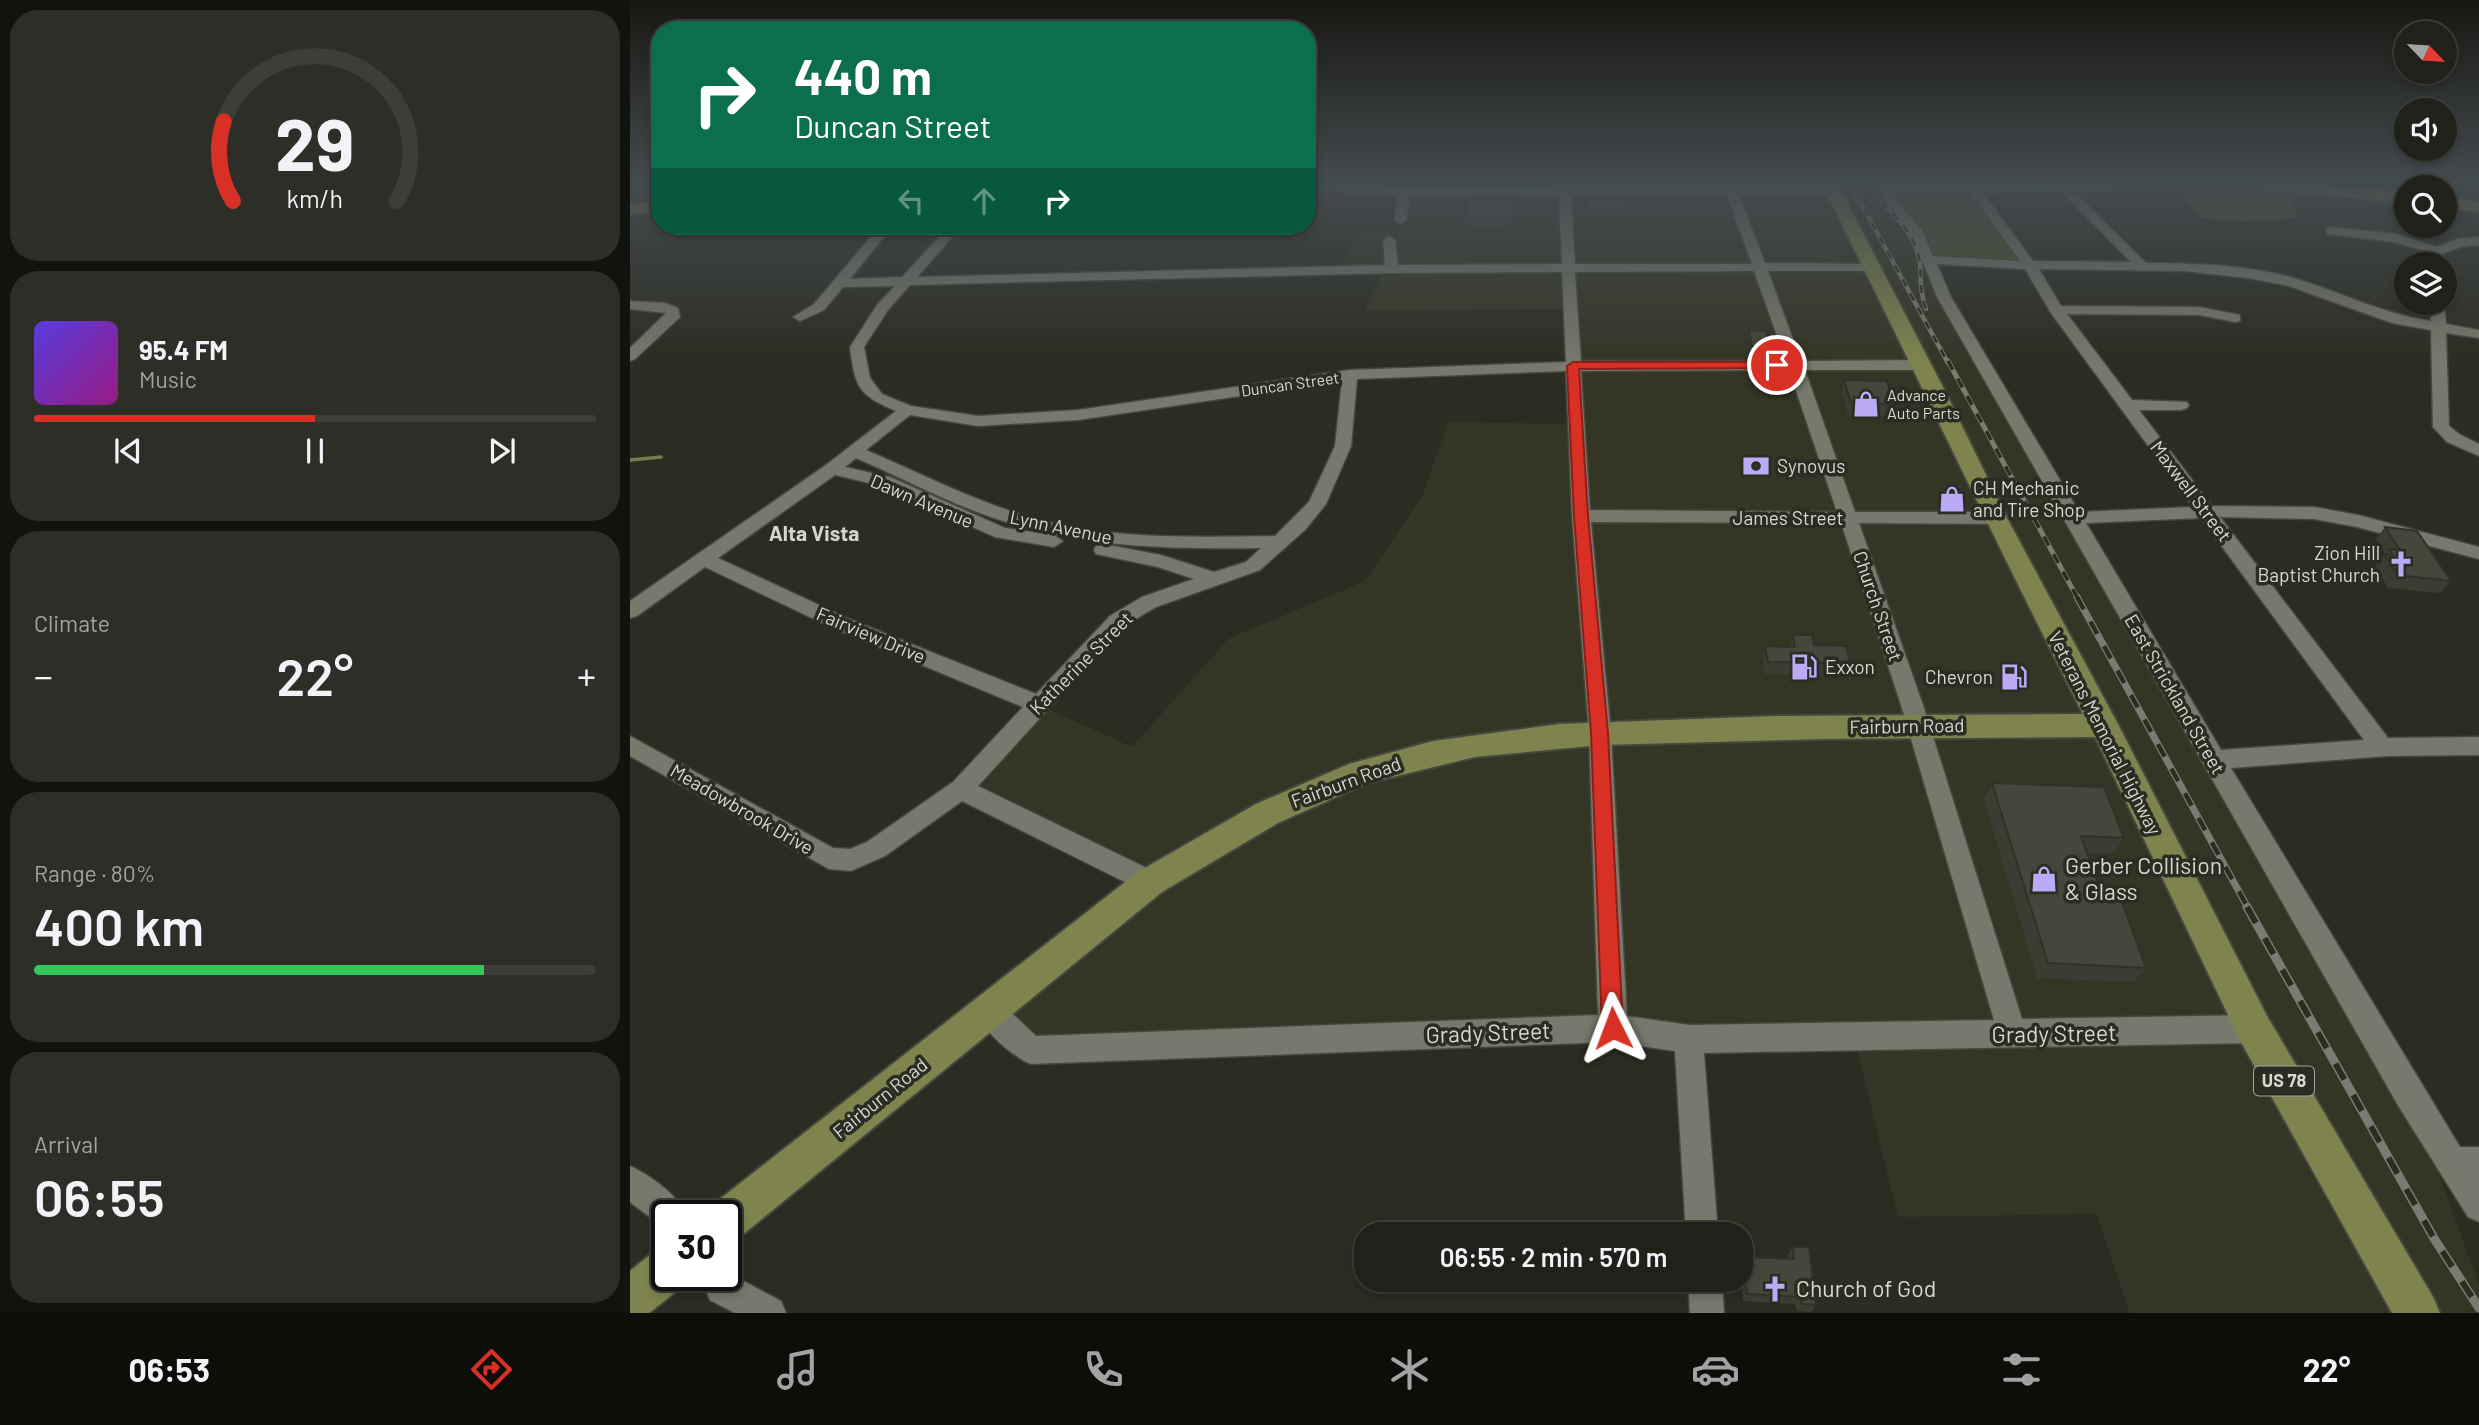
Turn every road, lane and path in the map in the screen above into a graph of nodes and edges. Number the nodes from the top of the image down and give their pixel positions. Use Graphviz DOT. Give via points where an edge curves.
graph roads {
  1 [pos="873,242"];
  2 [pos="941,242"];
  3 [pos="1388,242"];
  4 [pos="1566,242"];
  5 [pos="1751,242"];
  6 [pos="1859,242"];
  7 [pos="1921,242"];
  8 [pos="2012,242"];
  9 [pos="2118,242"];
  10 [pos="2403,242"];
  11 [pos="2466,242"];
  12 [pos="2423,252"];
  13 [pos="2445,252"];
  14 [pos="1928,259"];
  15 [pos="2030,266"];
  16 [pos="1760,267"];
  17 [pos="1871,267"];
  18 [pos="2143,267"];
  19 [pos="1567,268"];
  20 [pos="1392,269"];
  21 [pos="906,281"];
  22 [pos="838,284"];
  23 [pos="630,305"];
  24 [pos="2056,310"];
  25 [pos="2438,315"];
  26 [pos="800,317"];
  27 [pos="2235,318"];
  28 [pos="2440,328"];
  29 [pos="2479,334"];
  30 [pos="630,356"];
  31 [pos="1794,365"];
  32 [pos="1921,365"];
  33 [pos="1573,366"];
  34 [pos="1350,375"];
  35 [pos="2127,405"];
  36 [pos="2181,405"];
  37 [pos="907,410"];
  38 [pos="2479,450"];
  39 [pos="856,452"];
  40 [pos="832,469"];
  41 [pos="2208,514"];
  42 [pos="1581,516"];
  43 [pos="1995,518"];
  44 [pos="2073,518"];
  45 [pos="1848,519"];
  46 [pos="1279,542"];
  47 [pos="2479,553"];
  48 [pos="706,560"];
  49 [pos="1216,580"];
  50 [pos="630,611"];
  51 [pos="1037,704"];
  52 [pos="1918,724"];
  53 [pos="2104,726"];
  54 [pos="1600,733"];
  55 [pos="630,745"];
  56 [pos="2479,746"];
  57 [pos="2382,747"];
  58 [pos="2213,760"];
  59 [pos="961,789"];
  60 [pos="1150,882"];
  61 [pos="988,1010"];
  62 [pos="1613,1028"];
  63 [pos="2254,1029"];
  64 [pos="2013,1035"];
  65 [pos="1689,1039"];
  66 [pos="2465,1163"];
  67 [pos="630,1182"];
  68 [pos="652,1200"];
  69 [pos="2479,1206"];
  70 [pos="742,1209"];
  71 [pos="1701,1222"];
  72 [pos="651,1283"];
  73 [pos="728,1291"];
  74 [pos="1706,1292"];
  75 [pos="630,1300"];
  76 [pos="769,1313"];
  77 [pos="1707,1313"];
  78 [pos="2417,1313"];
  1 -- 22 [label="street"];
  2 -- 21 [label="street, Duncan Street"];
  3 -- 20 [label="street"];
  4 -- 19 [label="street"];
  5 -- 16 [label="street, Church Street"];
  6 -- 17 [label="main road, Veterans Memorial Highway / US 78"];
  7 -- 14 [label="street, East Strickland Street"];
  8 -- 15 [label="street, Maxwell Street"];
  9 -- 18 [label="street"];
  10 -- 12 [label="street"];
  11 -- 13 [label="street"];
  14 -- 15 [label="street"];
  14 -- 44 [label="street, East Strickland Street" via="1944,297"];
  15 -- 18 [label="street"];
  15 -- 24 [label="street, Maxwell Street"];
  16 -- 17 [label="street"];
  16 -- 19 [label="street"];
  16 -- 31 [label="street, Church Street"];
  17 -- 32 [label="main road, Veterans Memorial Highway / US 78"];
  18 -- 28 [label="street" via="2206,269 2292,282 2397,320"];
  19 -- 20 [label="street"];
  19 -- 33 [label="street"];
  20 -- 21 [label="street"];
  21 -- 22 [label="street"];
  21 -- 37 [label="street, Duncan Street" via="857,347 862,379 876,397"];
  22 -- 26 [label="street" via="819,307"];
  23 -- 30 [label="street" via="665,307 673,312"];
  24 -- 27 [label="street" via="2199,311"];
  24 -- 35 [label="street, Maxwell Street"];
  25 -- 28 [label="street"];
  28 -- 29 [label="street"];
  28 -- 38 [label="street" via="2437,385 2441,426"];
  31 -- 32 [label="street, Duncan Street"];
  31 -- 33 [label="street, Duncan Street"];
  31 -- 45 [label="street, Church Street"];
  32 -- 43 [label="main road, Veterans Memorial Highway / US 78"];
  33 -- 34 [label="street, Duncan Street"];
  33 -- 42 [label="street"];
  34 -- 37 [label="street, Duncan Street" via="1078,415 978,421"];
  34 -- 46 [label="street, Katherine Street" via="1343,446 1333,471 1317,505"];
  35 -- 36 [label="street"];
  35 -- 41 [label="street, Maxwell Street"];
  37 -- 39 [label="street"];
  39 -- 40 [label="street"];
  39 -- 46 [label="street, Lynn Avenue" via="1008,517 1062,530 1170,544"];
  40 -- 48 [label="street"];
  40 -- 49 [label="street, Dawn Avenue" via="884,481 1002,533 1161,561"];
  41 -- 44 [label="street"];
  41 -- 47 [label="street" via="2248,510 2314,513"];
  41 -- 57 [label="street, Maxwell Street"];
  42 -- 45 [label="street, James Street"];
  42 -- 54 [label="street"];
  43 -- 45 [label="street, James Street"];
  43 -- 53 [label="main road, Veterans Memorial Highway / US 78"];
  44 -- 58 [label="street, East Strickland Street"];
  45 -- 52 [label="street, Church Street"];
  46 -- 49 [label="street, Katherine Street" via="1254,566"];
  48 -- 50 [label="street"];
  48 -- 51 [label="street, Fairview Drive" via="842,624"];
  49 -- 51 [label="street, Katherine Street" via="1164,596 1117,621"];
  51 -- 59 [label="street, Katherine Street"];
  52 -- 53 [label="main road, Fairburn Road"];
  52 -- 54 [label="main road, Fairburn Road"];
  52 -- 64 [label="street, Church Street"];
  53 -- 63 [label="main road, Veterans Memorial Highway / US 78"];
  54 -- 60 [label="main road, Fairburn Road" via="1519,739 1391,763 1280,807"];
  54 -- 62 [label="street"];
  55 -- 59 [label="street, Meadowbrook Drive" via="829,858 852,860 876,849"];
  56 -- 57 [label="street"];
  57 -- 58 [label="street"];
  58 -- 66 [label="street, East Strickland Street"];
  59 -- 60 [label="street"];
  60 -- 61 [label="main road, Fairburn Road"];
  61 -- 62 [label="street, Grady Street" via="1031,1050"];
  61 -- 70 [label="main road, Fairburn Road"];
  62 -- 65 [label="street, Grady Street"];
  63 -- 64 [label="street, Grady Street"];
  63 -- 78 [label="main road, Veterans Memorial Highway / US 78"];
  64 -- 65 [label="street, Grady Street"];
  65 -- 71 [label="street"];
  66 -- 69 [label="street, East Strickland Street"];
  67 -- 68 [label="street"];
  72 -- 75 [label="main road"];
  73 -- 76 [label="street"];
  74 -- 77 [label="street"];
}
